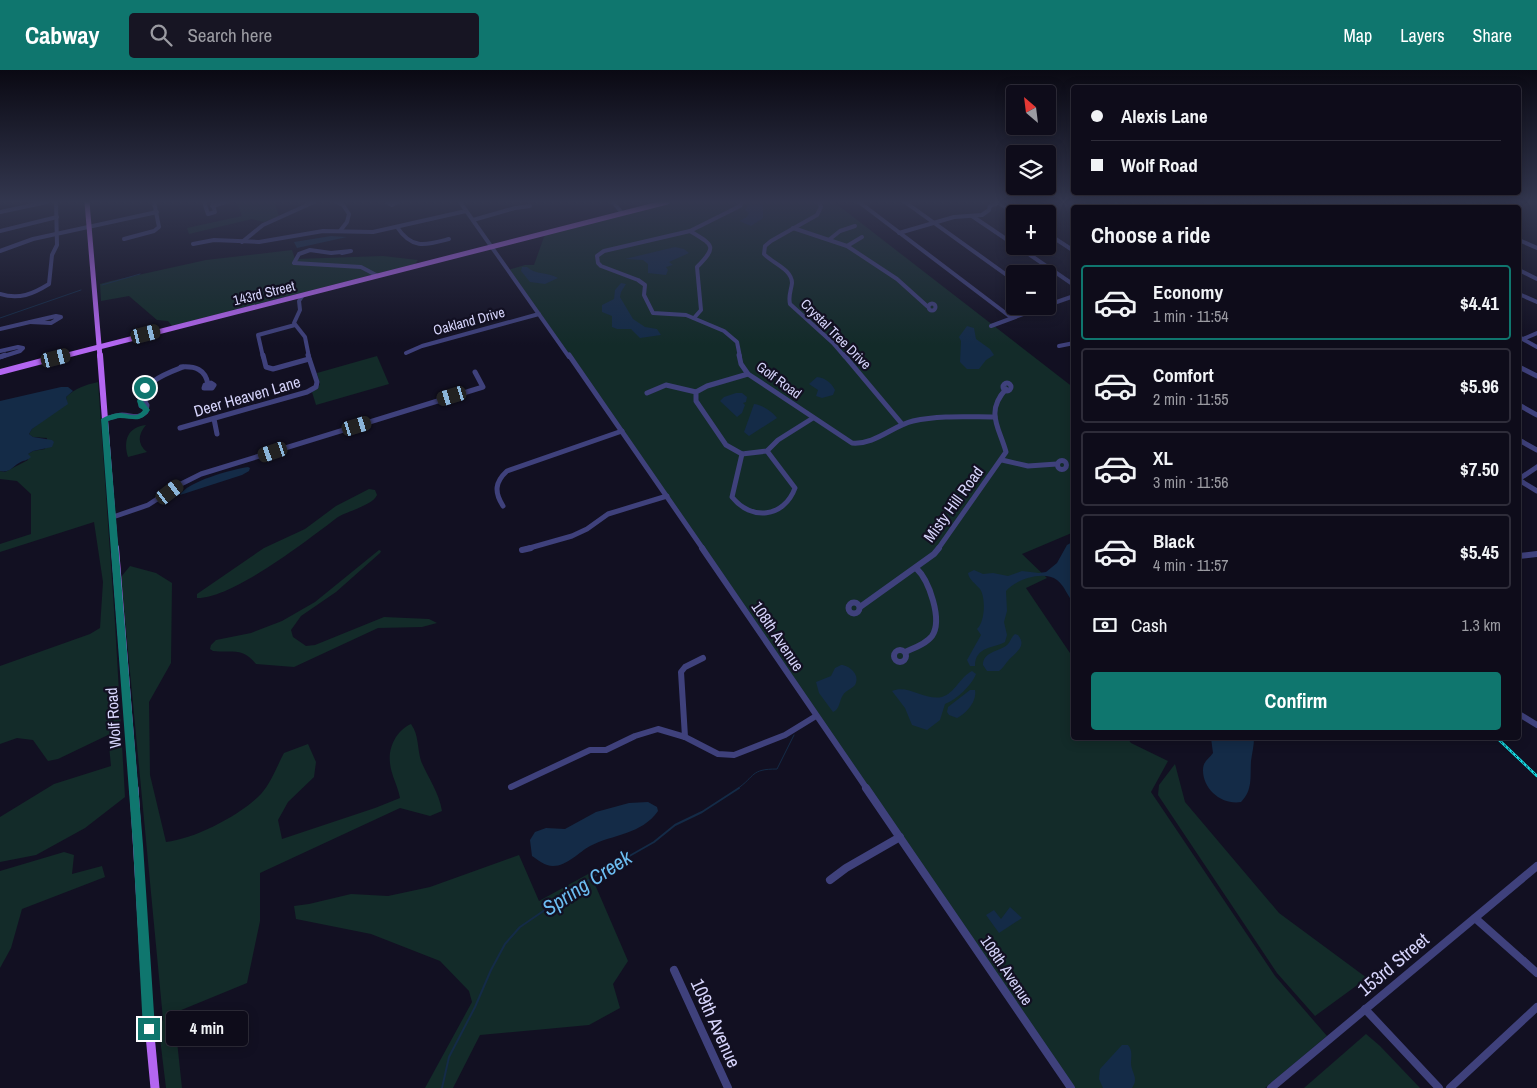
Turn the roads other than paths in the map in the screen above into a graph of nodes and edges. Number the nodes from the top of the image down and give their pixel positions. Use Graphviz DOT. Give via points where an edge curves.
graph roads {
  1 [pos="55,250"];
  2 [pos="91,250"];
  3 [pos="319,250"];
  4 [pos="323,250"];
  5 [pos="480,250"];
  6 [pos="492,250"];
  7 [pos="609,250"];
  8 [pos="711,250"];
  9 [pos="764,250"];
  10 [pos="852,250"];
  11 [pos="921,250"];
  12 [pos="970,250"];
  13 [pos="342,253"];
  14 [pos="1029,255"];
  15 [pos="1521,271"];
  16 [pos="1006,275"];
  17 [pos="378,276"];
  18 [pos="1537,279"];
  19 [pos="1071,283"];
  20 [pos="0,294"];
  21 [pos="303,295"];
  22 [pos="1521,295"];
  23 [pos="1071,297"];
  24 [pos="290,298"];
  25 [pos="298,301"];
  26 [pos="1056,302"];
  27 [pos="1537,302"];
  28 [pos="927,306"];
  29 [pos="539,314"];
  30 [pos="1020,315"];
  31 [pos="694,318"];
  32 [pos="1012,318"];
  33 [pos="30,322"];
  34 [pos="294,325"];
  35 [pos="991,326"];
  36 [pos="0,329"];
  37 [pos="1537,332"];
  38 [pos="1521,338"];
  39 [pos="1071,344"];
  40 [pos="99,346"];
  41 [pos="1059,346"];
  42 [pos="1537,347"];
  43 [pos="0,351"];
  44 [pos="406,353"];
  45 [pos="0,357"];
  46 [pos="309,359"];
  47 [pos="1521,367"];
  48 [pos="0,372"];
  49 [pos="475,372"];
  50 [pos="748,374"];
  51 [pos="1537,376"];
  52 [pos="208,384"];
  53 [pos="1006,389"];
  54 [pos="696,392"];
  55 [pos="647,393"];
  56 [pos="1521,406"];
  57 [pos="1537,416"];
  58 [pos="995,417"];
  59 [pos="813,418"];
  60 [pos="104,419"];
  61 [pos="214,419"];
  62 [pos="902,424"];
  63 [pos="180,428"];
  64 [pos="622,431"];
  65 [pos="217,434"];
  66 [pos="1521,441"];
  67 [pos="767,450"];
  68 [pos="1537,450"];
  69 [pos="742,454"];
  70 [pos="1002,460"];
  71 [pos="1057,464"];
  72 [pos="1537,467"];
  73 [pos="1521,478"];
  74 [pos="1521,480"];
  75 [pos="1537,491"];
  76 [pos="666,496"];
  77 [pos="503,506"];
  78 [pos="113,517"];
  79 [pos="522,550"];
  80 [pos="1537,554"];
  81 [pos="1521,556"];
  82 [pos="916,568"];
  83 [pos="860,607"];
  84 [pos="905,652"];
  85 [pos="703,658"];
  86 [pos="1521,715"];
  87 [pos="816,716"];
  88 [pos="1537,725"];
  89 [pos="685,737"];
  90 [pos="511,787"];
  91 [pos="900,837"];
  92 [pos="1537,866"];
  93 [pos="830,880"];
  94 [pos="1475,918"];
  95 [pos="674,970"];
  96 [pos="1537,973"];
  97 [pos="1537,1007"];
  98 [pos="1365,1009"];
  99 [pos="155,1088"];
  100 [pos="728,1088"];
  101 [pos="1071,1088"];
  102 [pos="1271,1088"];
  103 [pos="1439,1088"];
  104 [pos="1450,1088"];
  1 -- 20 [label="street" via="49,284 11,299"];
  2 -- 40 [label="main road, Wolf Road"];
  3 -- 17 [label="street" via="299,254 294,264 361,266"];
  4 -- 13 [label="street"];
  5 -- 17 [label="main road, 143rd Street"];
  6 -- 29 [label="street, 108th Avenue"];
  7 -- 31 [label="street, Golf Road" via="600,254 597,260 601,266 638,280 645,286 644,296 653,313"];
  8 -- 31 [label="street" via="697,267 701,310"];
  9 -- 62 [label="street, Crystal Tree Drive" via="766,258 790,277 790,304 833,342"];
  10 -- 28 [label="street" via="897,279"];
  11 -- 32 [label="street"];
  12 -- 16 [label="street"];
  14 -- 19 [label="street"];
  15 -- 18 [label="street"];
  17 -- 21 [label="main road, 143rd Street"];
  21 -- 24 [label="main road, 143rd Street"];
  21 -- 25 [label="street"];
  22 -- 27 [label="street"];
  23 -- 26 [label="street"];
  24 -- 25 [label="street"];
  24 -- 40 [label="main road, 143rd Street"];
  25 -- 34 [label="street" via="300,310"];
  29 -- 44 [label="street, Oakland Drive"];
  29 -- 64 [label="street, 108th Avenue"];
  30 -- 32 [label="street"];
  31 -- 50 [label="street, Golf Road" via="734,339 740,348 741,364"];
  32 -- 35 [label="street"];
  33 -- 33 [label="street" via="44,324 61,317"];
  33 -- 36 [label="street"];
  34 -- 46 [label="street, Deer Heaven Lane" via="305,337"];
  34 -- 46 [label="street" via="258,335 266,367 270,369"];
  37 -- 38 [label="street"];
  38 -- 42 [label="street"];
  39 -- 41 [label="street"];
  40 -- 48 [label="main road, 143rd Street"];
  40 -- 60 [label="main road, Wolf Road"];
  43 -- 45 [label="street" via="23,348 20,352"];
  46 -- 61 [label="street, Deer Heaven Lane" via="317,384 314,389"];
  47 -- 51 [label="street"];
  49 -- 78 [label="street" via="483,387 201,474 148,505"];
  50 -- 54 [label="street"];
  50 -- 59 [label="street, Golf Road"];
  52 -- 60 [label="street" via="199,367 183,367 148,385 142,393 141,405 146,412 140,417 120,415"];
  53 -- 58 [label="street" via="994,403"];
  54 -- 55 [label="street" via="666,385"];
  54 -- 69 [label="street" via="696,401 726,445"];
  56 -- 57 [label="street"];
  58 -- 62 [label="street" via="930,418"];
  58 -- 70 [label="street, Misty Hill Road" via="1006,452"];
  59 -- 62 [label="street, Golf Road" via="858,444 872,441"];
  59 -- 67 [label="street"];
  60 -- 78 [label="main road, Wolf Road"];
  61 -- 63 [label="street, Deer Heaven Lane"];
  61 -- 65 [label="street"];
  64 -- 76 [label="street, 108th Avenue"];
  64 -- 77 [label="street" via="507,471 495,489"];
  66 -- 68 [label="street"];
  67 -- 69 [label="street"];
  67 -- 69 [label="street" via="795,488 790,500 764,514 740,506 732,497"];
  70 -- 71 [label="street" via="1028,466"];
  70 -- 82 [label="street, Misty Hill Road" via="934,554"];
  72 -- 73 [label="street"];
  74 -- 75 [label="street"];
  76 -- 79 [label="street" via="608,514 572,536"];
  76 -- 87 [label="street, 108th Avenue"];
  78 -- 99 [label="main road, Wolf Road"];
  80 -- 81 [label="street"];
  82 -- 83 [label="street, Misty Hill Road"];
  82 -- 84 [label="street" via="930,588 935,631 926,642"];
  85 -- 89 [label="street" via="681,672"];
  86 -- 88 [label="street"];
  87 -- 89 [label="street" via="785,735 734,755 718,754"];
  87 -- 91 [label="street, 108th Avenue"];
  89 -- 90 [label="street" via="658,729 606,750 590,750"];
  91 -- 93 [label="street"];
  91 -- 101 [label="street, 108th Avenue"];
  92 -- 94 [label="street, 153rd Street"];
  94 -- 96 [label="street"];
  94 -- 98 [label="street, 153rd Street"];
  95 -- 100 [label="street, 109th Avenue"];
  97 -- 104 [label="street"];
  98 -- 102 [label="street, 153rd Street"];
  98 -- 103 [label="street"];
}
